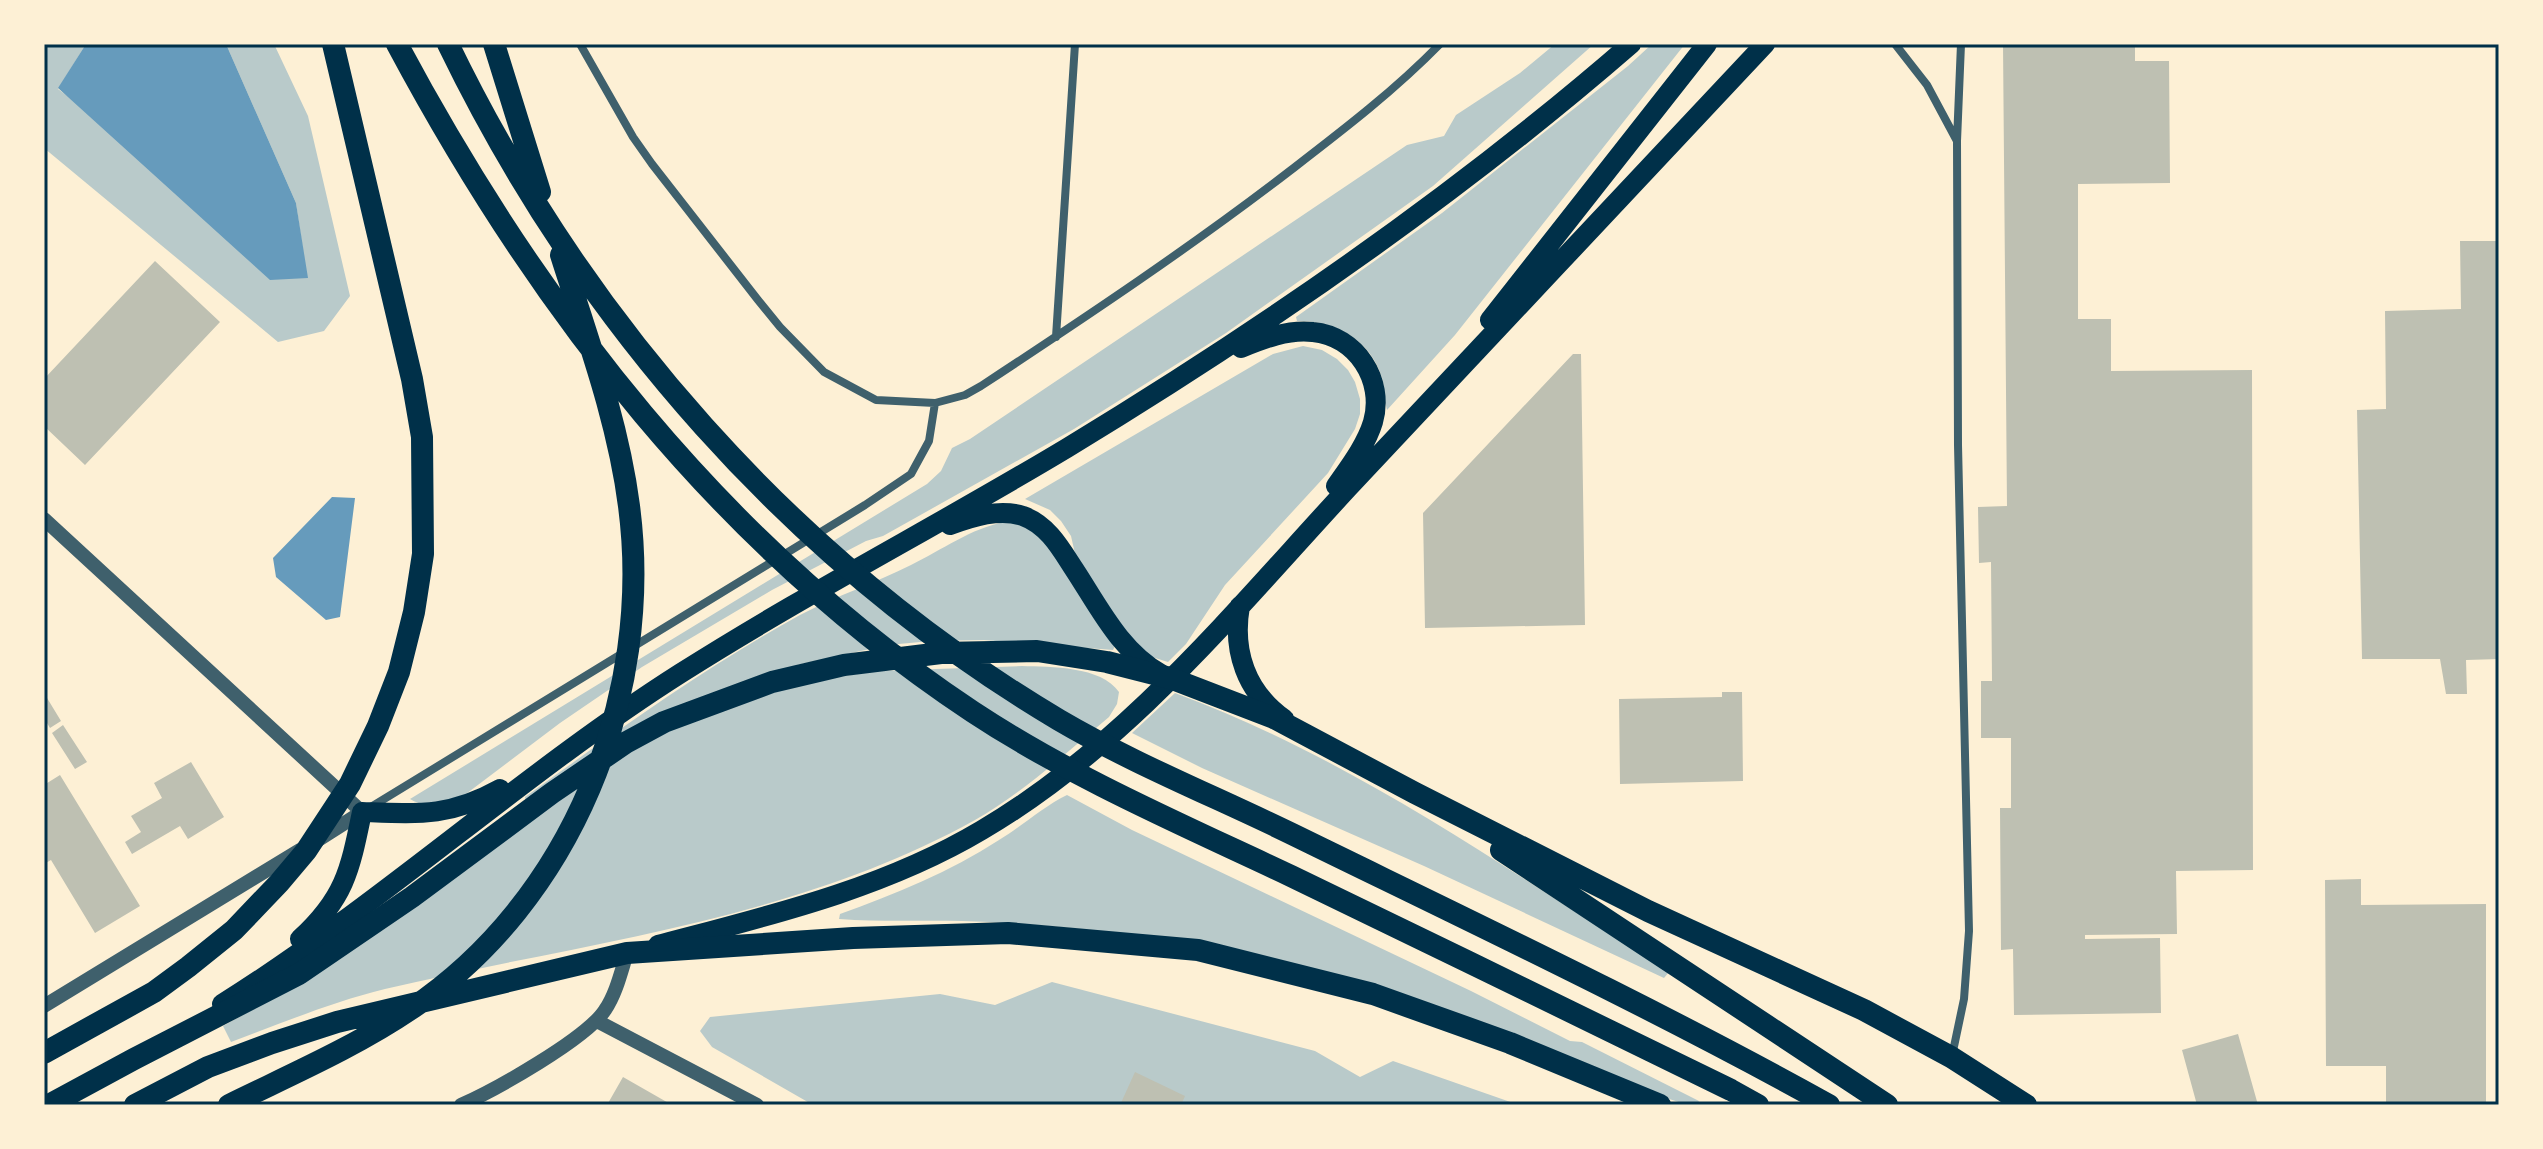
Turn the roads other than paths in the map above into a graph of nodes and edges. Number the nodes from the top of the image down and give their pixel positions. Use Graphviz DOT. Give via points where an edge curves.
graph roads {
  1 [pos="333,44"];
  2 [pos="397,44"];
  3 [pos="448,44"];
  4 [pos="494,44"];
  5 [pos="580,44"];
  6 [pos="1075,44"];
  7 [pos="1440,44"];
  8 [pos="1631,44"];
  9 [pos="1707,44"];
  10 [pos="1765,44"];
  11 [pos="1895,44"];
  12 [pos="1961,44"];
  13 [pos="1957,141"];
  14 [pos="1056,337"];
  15 [pos="1199,366"];
  16 [pos="935,403"];
  17 [pos="1417,414"];
  18 [pos="44,519"];
  19 [pos="891,550"];
  20 [pos="1284,557"];
  21 [pos="1240,606"];
  22 [pos="1170,678"];
  23 [pos="1300,730"];
  24 [pos="582,739"];
  25 [pos="1415,793"];
  26 [pos="362,812"];
  27 [pos="627,953"];
  28 [pos="238,994"];
  29 [pos="44,1006"];
  30 [pos="597,1021"];
  31 [pos="49,1050"];
  32 [pos="1951,1057"];
  33 [pos="134,1059"];
  34 [pos="49,1105"];
  35 [pos="135,1105"];
  36 [pos="229,1105"];
  37 [pos="461,1105"];
  38 [pos="757,1105"];
  39 [pos="1660,1105"];
  40 [pos="1758,1105"];
  41 [pos="1829,1105"];
  42 [pos="1887,1105"];
  43 [pos="2026,1105"];
  1 -- 31 [label="highway" via="422,437 421,568 399,672 350,784 279,883 234,930 154,992"];
  2 -- 40 [label="highway" via="519,250 641,412 810,589 910,667 975,713 1114,794"];
  3 -- 41 [label="highway" via="504,150 601,303 671,390 799,525 932,636 1057,719 1127,757 1741,1056"];
  4 -- 36 [label="highway" via="623,468 633,599 618,705 577,817 550,865 494,937 411,1010"];
  5 -- 16 [label="street" via="652,164 765,309 824,372 876,400"];
  6 -- 14 [label="street"];
  7 -- 14 [label="street" via="1400,85 1261,194"];
  8 -- 15 [label="highway" via="1415,217"];
  9 -- 17 [label="highway"];
  10 -- 17 [label="highway"];
  11 -- 13 [label="street" via="1927,85"];
  12 -- 13 [label="street"];
  13 -- 32 [label="street" via="1969,931 1964,999"];
  14 -- 16 [label="street" via="965,395"];
  15 -- 19 [label="highway"];
  15 -- 20 [label="highway" via="1255,342 1304,331 1339,340 1369,372 1376,399 1370,431"];
  16 -- 26 [label="street" via="929,441 911,474"];
  17 -- 20 [label="highway"];
  18 -- 26 [label="street"];
  19 -- 22 [label="highway" via="981,516 1003,513 1030,519 1059,545 1123,642"];
  19 -- 24 [label="highway" via="705,658"];
  20 -- 21 [label="highway"];
  21 -- 22 [label="highway"];
  21 -- 23 [label="highway" via="1238,641 1250,684 1271,709"];
  22 -- 23 [label="highway"];
  22 -- 27 [label="highway" via="1048,785 944,852 835,895"];
  22 -- 33 [label="highway" via="1037,651 941,653 830,668 702,707 627,742 299,974"];
  23 -- 25 [label="highway"];
  24 -- 26 [label="highway" via="461,807 424,814"];
  24 -- 28 [label="highway"];
  25 -- 32 [label="highway"];
  25 -- 42 [label="highway"];
  26 -- 28 [label="highway" via="348,873 331,906"];
  26 -- 29 [label="street"];
  27 -- 30 [label="street"];
  27 -- 35 [label="highway" via="337,1022 208,1067"];
  27 -- 39 [label="highway" via="1008,933 1198,950 1373,994"];
  28 -- 33 [label="highway"];
  30 -- 37 [label="street" via="529,1068"];
  30 -- 38 [label="street"];
  32 -- 43 [label="highway"];
  33 -- 34 [label="highway"];
}
